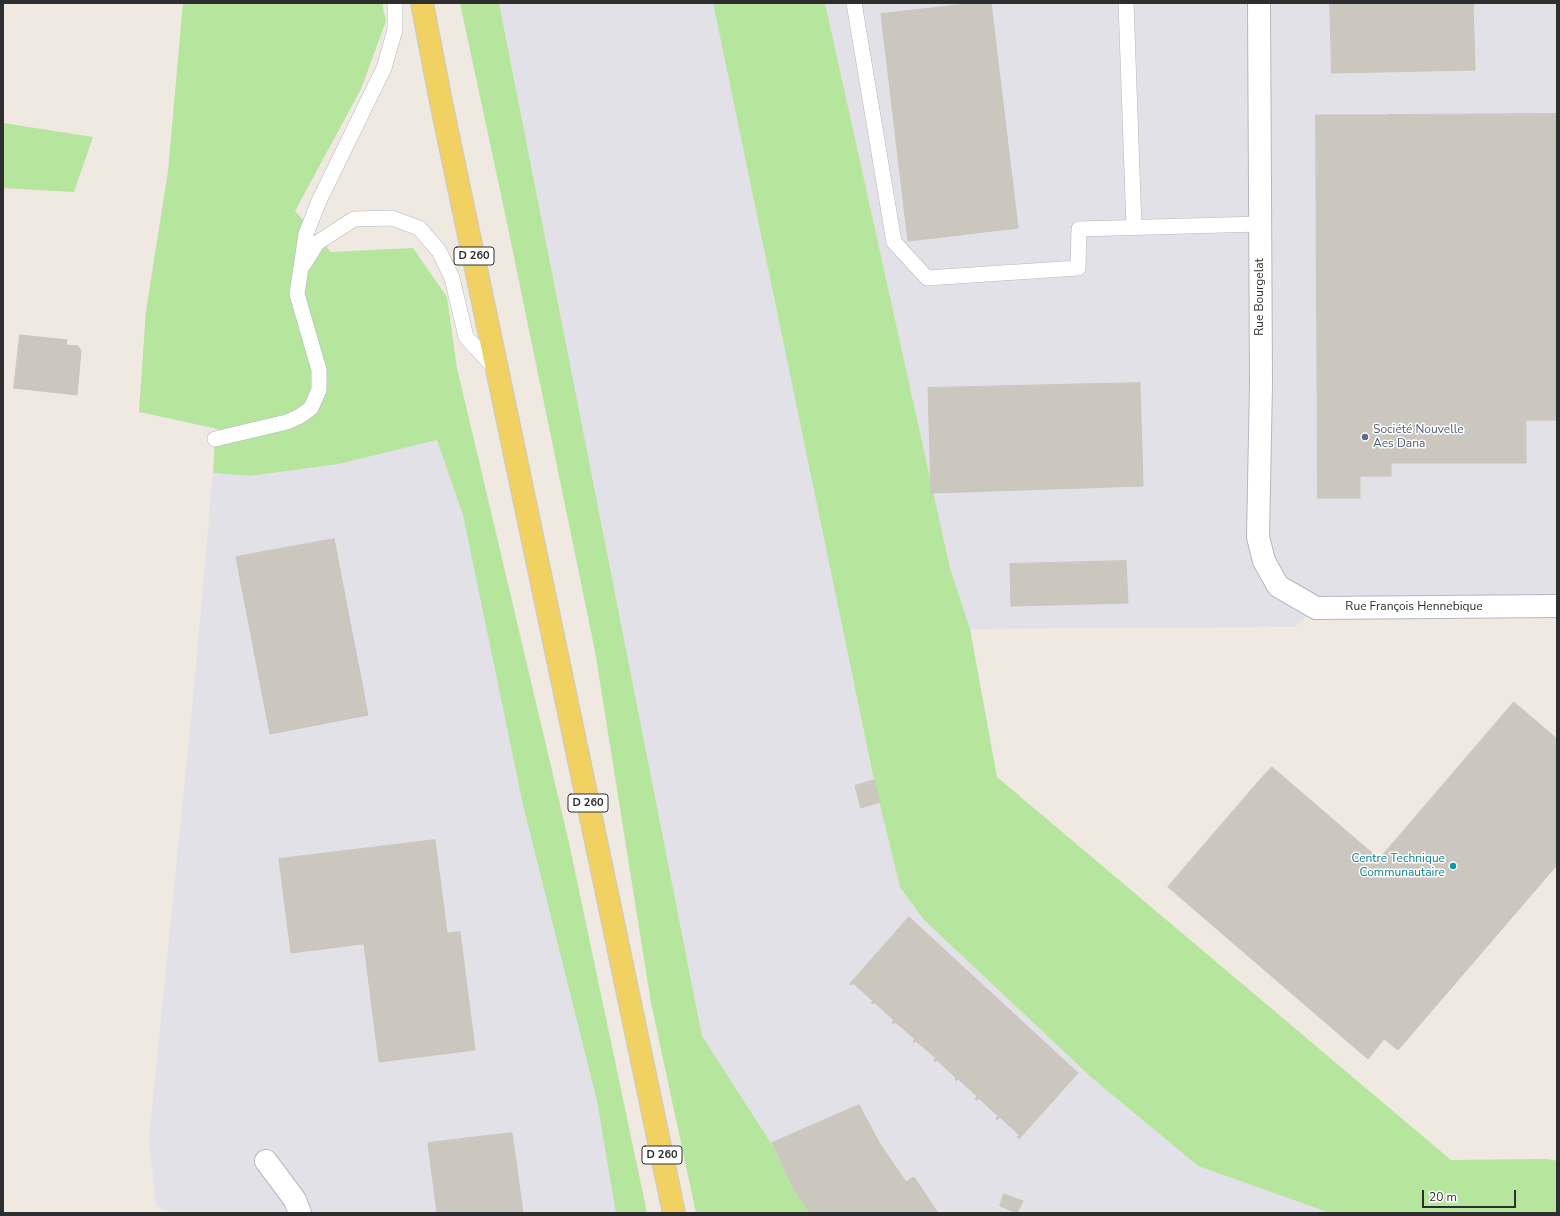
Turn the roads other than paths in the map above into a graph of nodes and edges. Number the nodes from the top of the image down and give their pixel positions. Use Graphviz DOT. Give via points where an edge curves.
graph roads {
  1 [pos="395,3"];
  2 [pos="422,3"];
  3 [pos="854,3"];
  4 [pos="1126,3"];
  5 [pos="1259,3"];
  6 [pos="1260,224"];
  7 [pos="1134,227"];
  8 [pos="300,270"];
  9 [pos="498,371"];
  10 [pos="215,439"];
  11 [pos="1278,586"];
  12 [pos="1557,606"];
  13 [pos="266,1160"];
  14 [pos="300,1213"];
  15 [pos="674,1213"];
  1 -- 8 [label="lane" via="395,30 384,68 319,202 306,234"];
  2 -- 9 [label="main road, D 260"];
  3 -- 7 [label="lane" via="894,242 927,278 1078,268 1078,228"];
  4 -- 7 [label="lane"];
  5 -- 6 [label="street, Rue Bourgelat"];
  6 -- 7 [label="lane"];
  6 -- 11 [label="street, Rue Bourgelat" via="1261,383 1258,537 1264,561"];
  8 -- 9 [label="lane" via="317,243 354,219 392,218 419,228 439,251 452,278 466,337"];
  8 -- 10 [label="lane" via="297,294 319,370 319,390 311,408 287,422"];
  9 -- 15 [label="main road, D 260"];
  11 -- 12 [label="street, Rue François Hennebique" via="1316,608"];
  13 -- 14 [label="street"];
}
